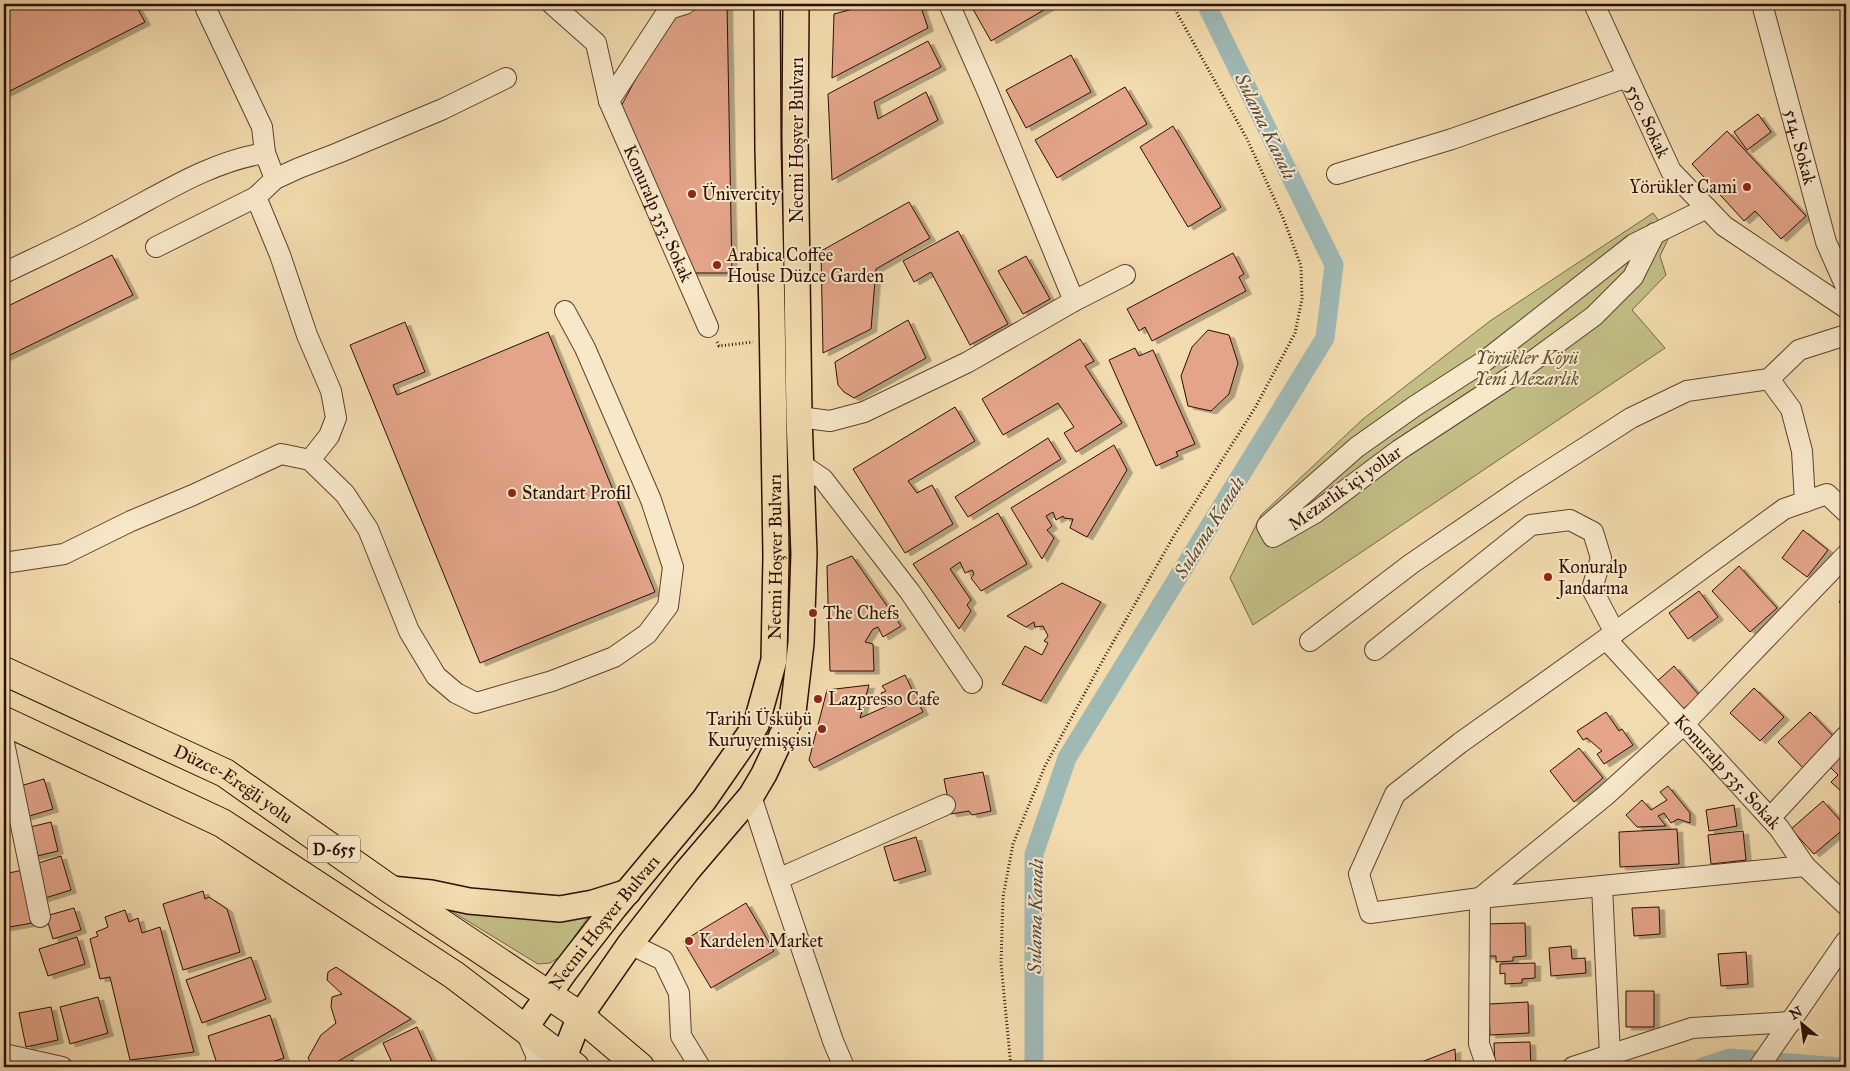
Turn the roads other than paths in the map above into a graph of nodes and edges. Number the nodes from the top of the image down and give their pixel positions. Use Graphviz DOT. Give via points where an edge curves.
graph roads {
  1 [pos="552,4"];
  2 [pos="685,4"];
  3 [pos="767,4"];
  4 [pos="796,4"];
  5 [pos="948,4"];
  6 [pos="1594,4"];
  7 [pos="1762,4"];
  8 [pos="206,9"];
  9 [pos="1627,77"];
  10 [pos="506,78"];
  11 [pos="609,101"];
  12 [pos="265,153"];
  13 [pos="1336,174"];
  14 [pos="275,179"];
  15 [pos="256,197"];
  16 [pos="1707,208"];
  17 [pos="1655,233"];
  18 [pos="156,247"];
  19 [pos="4,273"];
  20 [pos="1124,275"];
  21 [pos="1846,287"];
  22 [pos="1074,301"];
  23 [pos="1846,308"];
  24 [pos="565,311"];
  25 [pos="708,327"];
  26 [pos="1846,335"];
  27 [pos="1769,379"];
  28 [pos="799,418"];
  29 [pos="310,460"];
  30 [pos="801,464"];
  31 [pos="1804,502"];
  32 [pos="1846,512"];
  33 [pos="1846,555"];
  34 [pos="4,563"];
  35 [pos="1611,636"];
  36 [pos="1310,641"];
  37 [pos="1375,650"];
  38 [pos="4,671"];
  39 [pos="972,683"];
  40 [pos="4,721"];
  41 [pos="1684,724"];
  42 [pos="1846,736"];
  43 [pos="4,744"];
  44 [pos="751,796"];
  45 [pos="944,805"];
  46 [pos="1770,818"];
  47 [pos="1805,866"];
  48 [pos="778,879"];
  49 [pos="1602,886"];
  50 [pos="391,890"];
  51 [pos="628,892"];
  52 [pos="1480,898"];
  53 [pos="1846,905"];
  54 [pos="40,917"];
  55 [pos="1846,941"];
  56 [pos="630,944"];
  57 [pos="548,994"];
  58 [pos="580,1016"];
  59 [pos="1791,1022"];
  60 [pos="524,1028"];
  61 [pos="4,1054"];
  62 [pos="1610,1055"];
  63 [pos="567,1064"];
  64 [pos="54,1066"];
  65 [pos="534,1067"];
  66 [pos="640,1067"];
  67 [pos="700,1067"];
  68 [pos="844,1067"];
  69 [pos="1487,1067"];
  70 [pos="1573,1067"];
  71 [pos="1759,1067"];
  1 -- 11 [label="street, Konuralp 353. Sokak" via="596,43"];
  2 -- 11 [label="street" via="669,9"];
  3 -- 51 [label="main road, Necmi Hoşver Bulvarı" via="776,556 774,660 756,725 704,800"];
  4 -- 28 [label="main road, Necmi Hoşver Bulvarı"];
  5 -- 22 [label="street"];
  6 -- 9 [label="street, 550. Sokak"];
  7 -- 21 [label="street, 514. Sokak" via="1826,242"];
  8 -- 12 [label="street" via="262,127"];
  9 -- 13 [label="street" via="1452,139"];
  9 -- 16 [label="street, 550. Sokak" via="1671,172"];
  10 -- 14 [label="street" via="443,109"];
  11 -- 25 [label="street, Konuralp 353. Sokak"];
  12 -- 14 [label="street"];
  12 -- 19 [label="street" via="231,160 192,176"];
  14 -- 15 [label="street"];
  15 -- 18 [label="street"];
  15 -- 29 [label="street" via="280,255 306,335 331,390 336,418 329,436"];
  16 -- 17 [label="street, Mezarlık içi yollar"];
  16 -- 23 [label="street, 550. Sokak" via="1724,226"];
  17 -- 17 [label="street, Mezarlık içi yollar" via="1634,244 1486,360 1357,447 1267,526 1273,537 1315,514 1399,450 1515,374 1594,316 1634,277"];
  20 -- 22 [label="street"];
  22 -- 28 [label="street" via="968,362 864,412 830,421"];
  24 -- 29 [label="street" via="585,348 651,500 673,567 668,606 647,634 614,657 552,681 476,703 456,693 436,676 408,630 368,528 345,494"];
  26 -- 27 [label="street" via="1799,350"];
  27 -- 31 [label="street" via="1791,409 1802,451"];
  27 -- 36 [label="street" via="1686,392 1631,418 1419,559"];
  28 -- 30 [label="main road, Necmi Hoşver Bulvarı"];
  29 -- 34 [label="street" via="281,454 64,554"];
  30 -- 39 [label="street" via="823,479 910,592"];
  30 -- 44 [label="main road, Necmi Hoşver Bulvarı" via="804,554 801,644 793,712"];
  31 -- 32 [label="street" via="1827,494"];
  31 -- 35 [label="street" via="1784,508"];
  33 -- 41 [label="street"];
  35 -- 37 [label="street, Konuralp 535. Sokak" via="1592,589 1601,558 1593,532 1570,520 1531,525"];
  35 -- 41 [label="street, Konuralp 535. Sokak"];
  35 -- 52 [label="street" via="1460,743 1395,794 1359,874 1370,914"];
  38 -- 50 [label="highway, Düzce-Ereğli yolu / D-655" via="225,773"];
  40 -- 60 [label="highway" via="222,823 454,975"];
  41 -- 46 [label="street, Konuralp 535. Sokak"];
  41 -- 52 [label="street" via="1605,796"];
  42 -- 46 [label="street"];
  43 -- 54 [label="street"];
  44 -- 48 [label="street"];
  44 -- 56 [label="main road, Necmi Hoşver Bulvarı"];
  45 -- 48 [label="street"];
  46 -- 47 [label="street, Konuralp 535. Sokak"];
  47 -- 49 [label="street"];
  47 -- 53 [label="street, Konuralp 535. Sokak"];
  48 -- 68 [label="street"];
  49 -- 52 [label="street"];
  49 -- 62 [label="street"];
  50 -- 51 [label="main road" via="560,909"];
  50 -- 57 [label="highway, Düzce-Ereğli yolu / D-655"];
  51 -- 57 [label="main road, Necmi Hoşver Bulvarı"];
  52 -- 69 [label="street" via="1479,1044"];
  55 -- 59 [label="street"];
  56 -- 58 [label="main road, Necmi Hoşver Bulvarı"];
  56 -- 67 [label="street" via="663,960 679,992 681,1036"];
  57 -- 58 [label="highway, Düzce-Ereğli yolu / D-655"];
  57 -- 60 [label="main road, Necmi Hoşver Bulvarı"];
  58 -- 63 [label="main road, Necmi Hoşver Bulvarı"];
  58 -- 66 [label="highway, Düzce-Ereğli yolu / D-655"];
  59 -- 62 [label="street" via="1692,1028"];
  59 -- 71 [label="street"];
  60 -- 63 [label="highway"];
  60 -- 65 [label="street" via="537,1057"];
  61 -- 64 [label="street"];
  62 -- 70 [label="street"];
}
